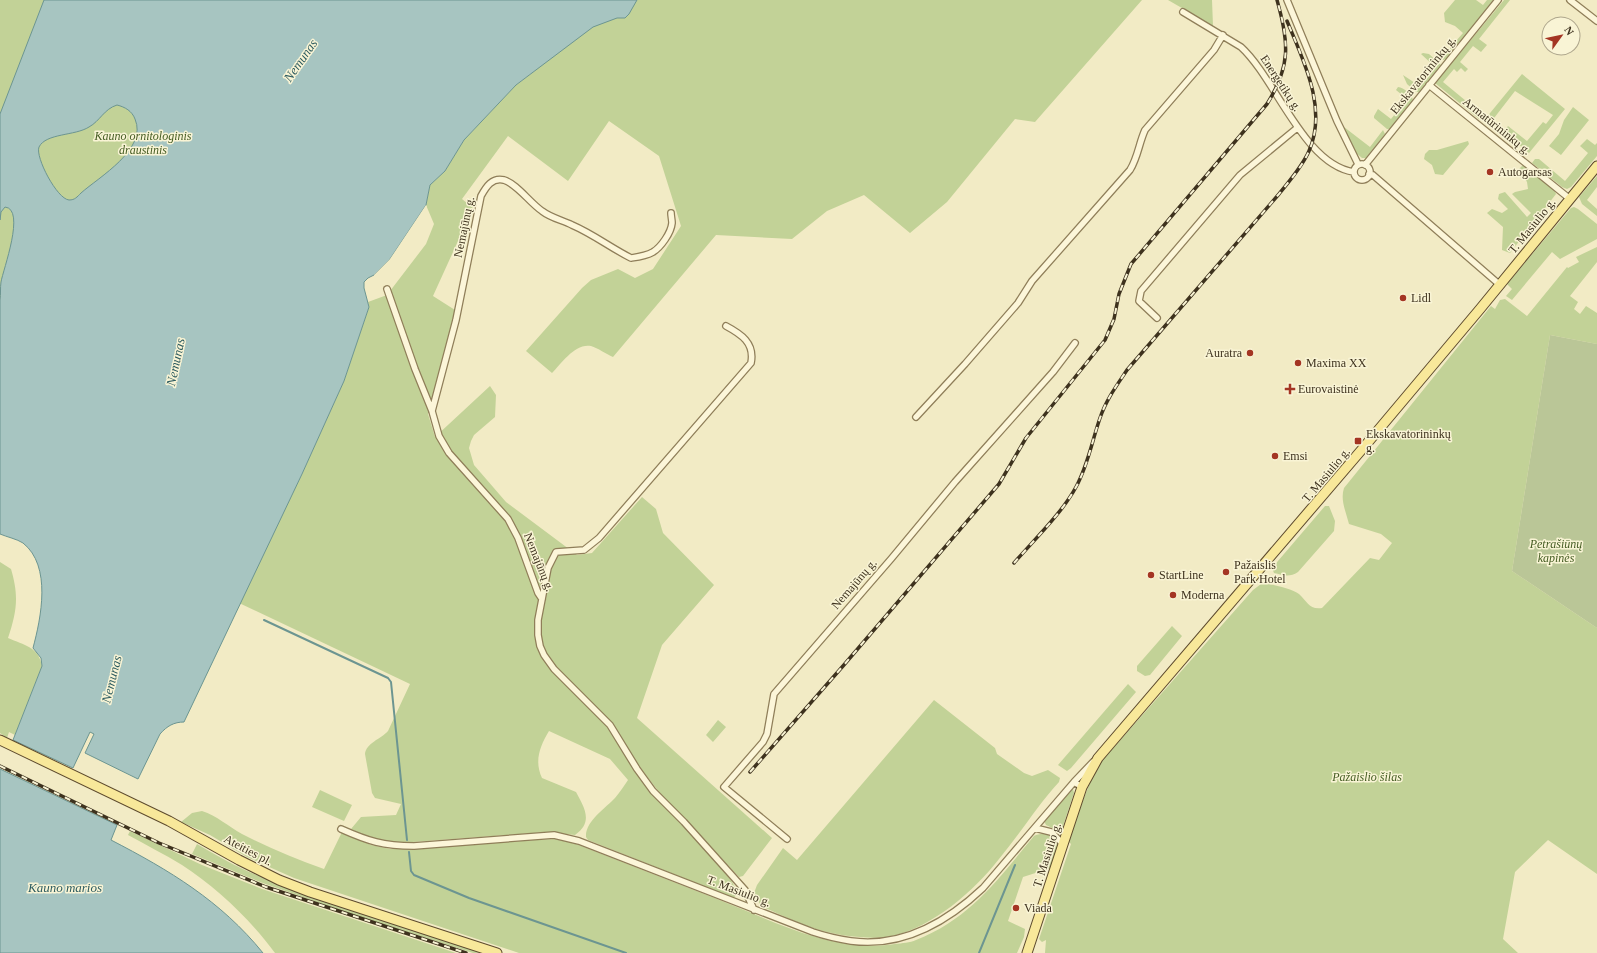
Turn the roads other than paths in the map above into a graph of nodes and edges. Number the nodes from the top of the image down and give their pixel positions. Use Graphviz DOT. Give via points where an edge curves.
graph roads {
  1 [pos="1287,0"];
  2 [pos="1498,0"];
  3 [pos="1570,0"];
  4 [pos="1183,12"];
  5 [pos="1597,21"];
  6 [pos="1223,35"];
  7 [pos="1429,85"];
  8 [pos="1297,128"];
  9 [pos="1358,164"];
  10 [pos="1366,165"];
  11 [pos="1597,166"];
  12 [pos="1354,172"];
  13 [pos="1369,174"];
  14 [pos="1570,199"];
  15 [pos="671,213"];
  16 [pos="1500,285"];
  17 [pos="387,289"];
  18 [pos="1157,318"];
  19 [pos="726,326"];
  20 [pos="1075,343"];
  21 [pos="432,411"];
  22 [pos="916,417"];
  23 [pos="542,599"];
  24 [pos="0,740"];
  25 [pos="1078,784"];
  26 [pos="1035,828"];
  27 [pos="340,829"];
  28 [pos="787,839"];
  29 [pos="1063,844"];
  30 [pos="754,910"];
  31 [pos="497,953"];
  32 [pos="1027,953"];
  1 -- 9 [label="street" via="1337,121"];
  2 -- 7 [label="street, Ekskavatorininkų g."];
  3 -- 5 [label="street"];
  4 -- 6 [label="street, Energetikų g."];
  6 -- 8 [label="street, Energetikų g." via="1241,46 1264,74"];
  6 -- 22 [label="street" via="1214,50 1145,130 1130,170 1032,282 999,325"];
  7 -- 10 [label="street, Ekskavatorininkų g."];
  7 -- 14 [label="street, Armatūrininkų g."];
  8 -- 12 [label="street, Energetikų g." via="1333,165"];
  8 -- 18 [label="street" via="1240,175 1141,291 1139,301"];
  9 -- 10 [label="street"];
  9 -- 12 [label="street"];
  10 -- 13 [label="street"];
  11 -- 14 [label="main road, T. Masiulio g."];
  12 -- 13 [label="street" via="1357,178 1361,179"];
  13 -- 16 [label="street"];
  14 -- 16 [label="main road, T. Masiulio g."];
  15 -- 21 [label="street, Nemajūnų g." via="672,223 661,245 653,252 631,258 571,224 542,212 504,180 487,185 481,196 456,320"];
  16 -- 25 [label="main road, T. Masiulio g."];
  17 -- 21 [label="street, Nemajūnų g."];
  19 -- 23 [label="street" via="750,346 753,354 751,363 599,538 584,550 556,552 548,568"];
  20 -- 28 [label="street, Nemajūnų g." via="1053,372 955,482 774,694 765,738 724,787"];
  21 -- 23 [label="street, Nemajūnų g." via="439,436 449,453 513,527"];
  23 -- 30 [label="street, Nemajūnų g." via="538,635 544,655 554,669 610,725 653,791 745,890"];
  24 -- 31 [label="main road, Ateities pl." via="169,821 245,864 295,887"];
  25 -- 26 [label="street, T. Masiulio g."];
  25 -- 29 [label="main road, T. Masiulio g."];
  26 -- 29 [label="street" via="1051,832"];
  26 -- 30 [label="street, T. Masiulio g." via="983,888 967,902 938,923 904,937 888,941 852,941 813,932"];
  27 -- 30 [label="street, T. Masiulio g." via="380,844 395,846 554,835 565,837"];
  29 -- 32 [label="main road, T. Masiulio g."];
}
